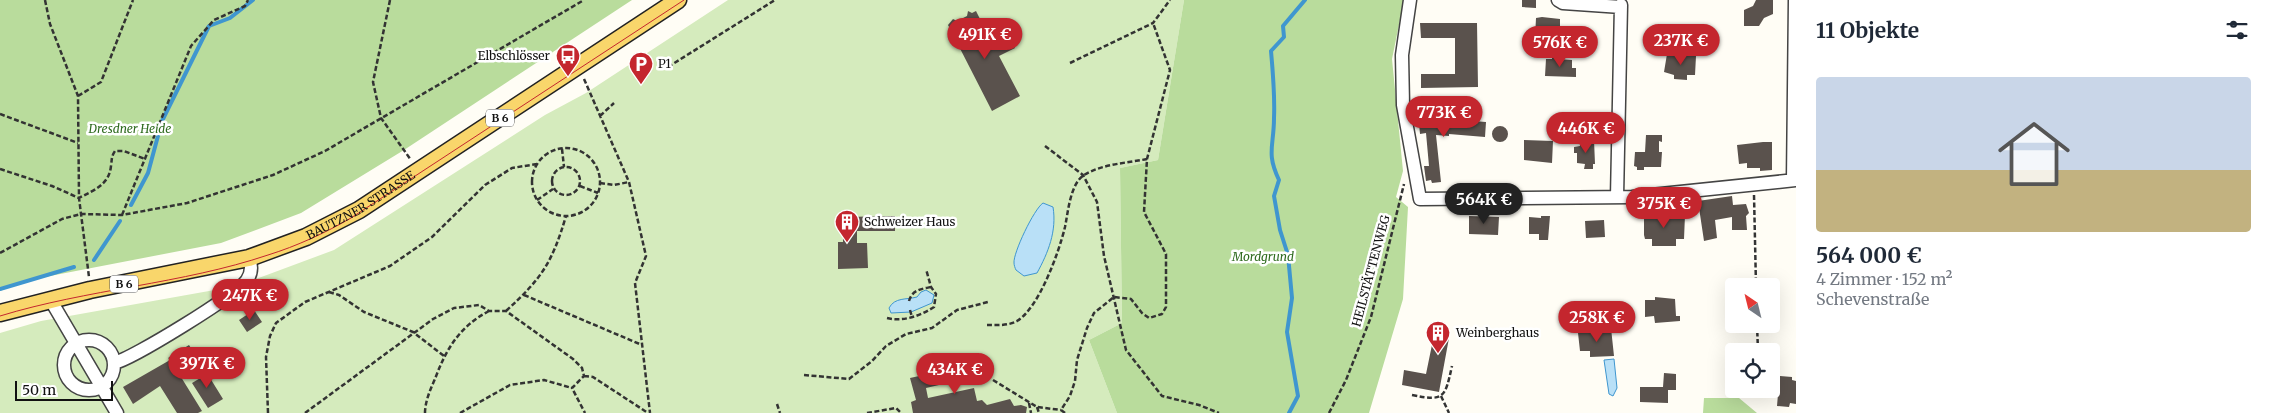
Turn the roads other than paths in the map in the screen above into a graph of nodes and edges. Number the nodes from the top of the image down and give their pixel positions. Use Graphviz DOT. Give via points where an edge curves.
graph roads {
  1 [pos="678,0"];
  2 [pos="1410,0"];
  3 [pos="1558,0"];
  4 [pos="1795,0"];
  5 [pos="1794,180"];
  6 [pos="1617,197"];
  7 [pos="249,258"];
  8 [pos="50,299"];
  9 [pos="0,313"];
  10 [pos="76,344"];
  11 [pos="114,363"];
  12 [pos="101,387"];
  13 [pos="117,413"];
  1 -- 7 [label="main road, BAUTZNER STRASSE / B 6" via="359,210 287,245"];
  2 -- 6 [label="street" via="1402,55 1403,105 1420,199"];
  3 -- 6 [label="street" via="1562,3 1621,6"];
  4 -- 5 [label="street"];
  5 -- 6 [label="street"];
  7 -- 8 [label="main road, BAUTZNER STRASSE / B 6"];
  7 -- 11 [label="street" via="251,268 246,282 167,335"];
  8 -- 9 [label="main road, BAUTZNER STRASSE / B 6"];
  8 -- 10 [label="street"];
  10 -- 11 [label="street" via="84,341 100,343 107,348"];
  10 -- 12 [label="street"];
  10 -- 12 [label="street" via="66,357 66,374 85,390"];
  11 -- 12 [label="street" via="111,377"];
  12 -- 13 [label="street"];
}
